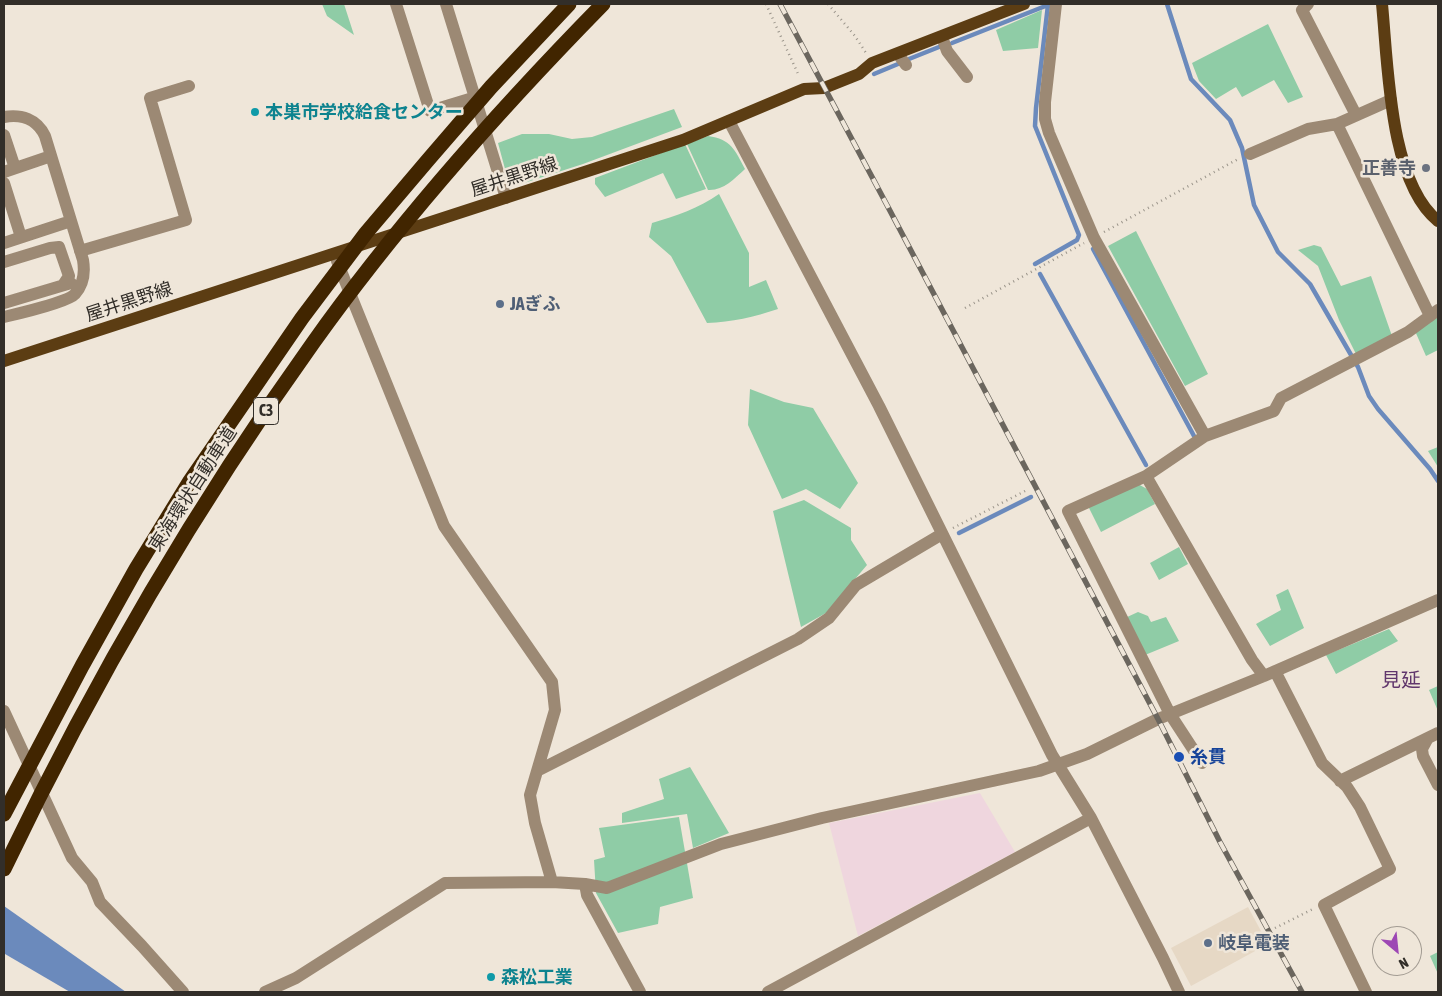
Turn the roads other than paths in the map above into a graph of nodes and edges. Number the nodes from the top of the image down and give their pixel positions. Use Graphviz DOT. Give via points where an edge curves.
graph roads {
  1 [pos="396,4"];
  2 [pos="446,4"];
  3 [pos="569,4"];
  4 [pos="603,4"];
  5 [pos="1024,4"];
  6 [pos="1056,4"];
  7 [pos="1308,4"];
  8 [pos="1382,4"];
  9 [pos="942,37"];
  10 [pos="898,54"];
  11 [pos="906,65"];
  12 [pos="967,77"];
  13 [pos="189,86"];
  14 [pos="476,97"];
  15 [pos="1391,100"];
  16 [pos="1356,115"];
  17 [pos="4,117"];
  18 [pos="729,121"];
  19 [pos="1337,124"];
  20 [pos="4,135"];
  21 [pos="1250,154"];
  22 [pos="51,156"];
  23 [pos="7,171"];
  24 [pos="4,183"];
  25 [pos="506,198"];
  26 [pos="71,221"];
  27 [pos="1438,222"];
  28 [pos="21,237"];
  29 [pos="4,243"];
  30 [pos="80,251"];
  31 [pos="334,254"];
  32 [pos="4,262"];
  33 [pos="83,279"];
  34 [pos="63,285"];
  35 [pos="4,303"];
  36 [pos="1434,313"];
  37 [pos="4,318"];
  38 [pos="4,361"];
  39 [pos="1205,436"];
  40 [pos="1146,476"];
  41 [pos="942,534"];
  42 [pos="1438,600"];
  43 [pos="1269,674"];
  44 [pos="4,711"];
  45 [pos="1170,714"];
  46 [pos="1433,736"];
  47 [pos="1202,763"];
  48 [pos="1058,765"];
  49 [pos="537,771"];
  50 [pos="1340,781"];
  51 [pos="1438,785"];
  52 [pos="4,814"];
  53 [pos="1091,818"];
  54 [pos="4,870"];
  55 [pos="552,882"];
  56 [pos="585,884"];
  57 [pos="183,992"];
  58 [pos="265,992"];
  59 [pos="640,992"];
  60 [pos="768,992"];
  61 [pos="1179,992"];
  62 [pos="1366,992"];
  1 -- 14 [label="street" via="430,111"];
  2 -- 14 [label="street"];
  3 -- 52 [label="highway, 東海環状自動車道 / C3, bridge" via="491,86 372,226 292,333 190,481 136,569"];
  4 -- 54 [label="highway, 東海環状自動車道 / C3, bridge" via="474,142 395,236 303,357 165,566 94,692"];
  5 -- 9 [label="main road, 屋井黒野線"];
  6 -- 39 [label="street" via="1045,102 1049,133 1094,238"];
  7 -- 16 [label="street" via="1302,10"];
  8 -- 15 [label="main road"];
  9 -- 10 [label="main road, 屋井黒野線"];
  9 -- 12 [label="street" via="947,51"];
  10 -- 11 [label="street"];
  10 -- 18 [label="main road, 屋井黒野線" via="872,63 859,74 832,85 804,89"];
  13 -- 30 [label="street" via="150,98 186,220"];
  14 -- 25 [label="street"];
  15 -- 16 [label="street"];
  15 -- 27 [label="main road" via="1400,148 1414,191"];
  16 -- 19 [label="street"];
  17 -- 22 [label="street" via="18,116 36,123 45,136"];
  18 -- 25 [label="main road, 屋井黒野線" via="683,140"];
  18 -- 41 [label="street" via="879,406"];
  19 -- 21 [label="street" via="1308,129"];
  19 -- 36 [label="street"];
  20 -- 23 [label="street"];
  22 -- 23 [label="street"];
  22 -- 26 [label="street"];
  24 -- 28 [label="street"];
  25 -- 31 [label="main road, 屋井黒野線"];
  26 -- 28 [label="street"];
  26 -- 30 [label="street"];
  28 -- 29 [label="street"];
  30 -- 33 [label="street" via="85,270"];
  31 -- 38 [label="main road, 屋井黒野線"];
  31 -- 49 [label="street" via="444,526 552,682 555,710"];
  32 -- 34 [label="street" via="59,247 69,276"];
  33 -- 34 [label="street"];
  33 -- 37 [label="street" via="71,297"];
  34 -- 35 [label="street"];
  36 -- 39 [label="street" via="1408,332 1281,398 1274,411"];
  39 -- 40 [label="street"];
  40 -- 43 [label="street" via="1248,653"];
  40 -- 45 [label="street" via="1068,511"];
  41 -- 48 [label="street"];
  41 -- 49 [label="street" via="856,585 829,618 798,639"];
  42 -- 43 [label="street"];
  43 -- 45 [label="street"];
  43 -- 50 [label="street" via="1322,763"];
  44 -- 57 [label="street" via="72,858 92,882 100,902"];
  45 -- 47 [label="street"];
  45 -- 48 [label="street"];
  46 -- 50 [label="street"];
  46 -- 51 [label="street" via="1422,749"];
  48 -- 53 [label="street"];
  48 -- 56 [label="street" via="722,844 607,888"];
  49 -- 55 [label="street" via="530,795 534,823"];
  50 -- 62 [label="street" via="1360,807 1390,869 1324,904"];
  53 -- 60 [label="street"];
  53 -- 61 [label="street"];
  55 -- 56 [label="street"];
  55 -- 58 [label="street" via="445,883 296,978"];
  56 -- 59 [label="street" via="587,895"];
}
